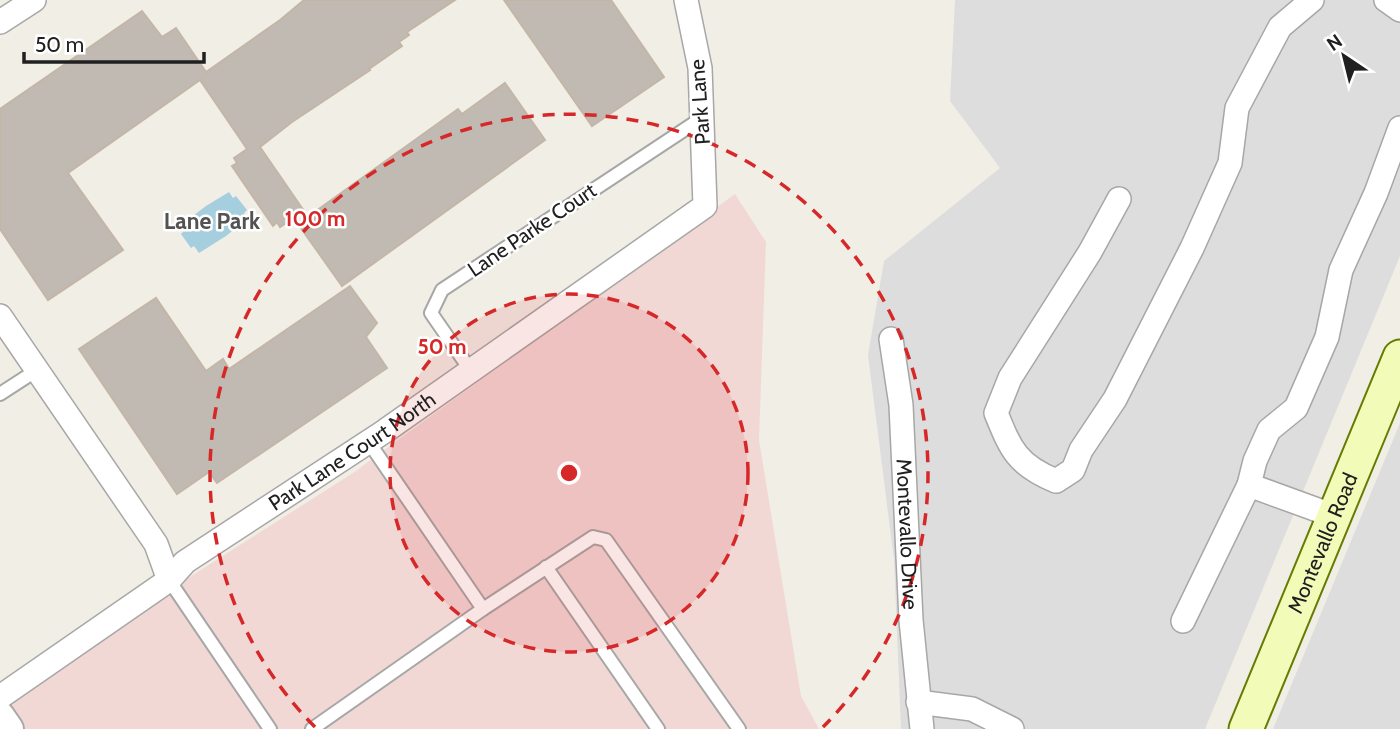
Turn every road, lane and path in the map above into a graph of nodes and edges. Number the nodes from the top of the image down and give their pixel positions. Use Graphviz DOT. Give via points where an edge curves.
graph roads {
  1 [pos="34,0"];
  2 [pos="686,0"];
  3 [pos="1312,0"];
  4 [pos="1385,0"];
  5 [pos="1400,10"];
  6 [pos="0,22"];
  7 [pos="702,118"];
  8 [pos="1400,128"];
  9 [pos="1119,199"];
  10 [pos="705,206"];
  11 [pos="0,316"];
  12 [pos="891,339"];
  13 [pos="1400,358"];
  14 [pos="37,370"];
  15 [pos="471,371"];
  16 [pos="0,394"];
  17 [pos="368,441"];
  18 [pos="1249,485"];
  19 [pos="1334,516"];
  20 [pos="546,567"];
  21 [pos="169,580"];
  22 [pos="482,609"];
  23 [pos="1184,621"];
  24 [pos="0,697"];
  25 [pos="918,702"];
  26 [pos="0,716"];
  27 [pos="9,729"];
  28 [pos="270,729"];
  29 [pos="312,729"];
  30 [pos="658,729"];
  31 [pos="739,729"];
  32 [pos="922,729"];
  33 [pos="1012,729"];
  34 [pos="1246,729"];
  1 -- 6 [label="street"];
  2 -- 7 [label="street, Park Lane" via="700,68"];
  3 -- 9 [label="street" via="1280,27 1261,62 1237,108 1230,163 1192,248 1115,399 1073,470 1056,481 1033,471 1011,448 996,413 1010,378"];
  4 -- 5 [label="street"];
  7 -- 10 [label="street, Park Lane"];
  7 -- 15 [label="lane, Lane Parke Court" via="442,290 431,313"];
  8 -- 18 [label="street" via="1341,270 1327,337 1296,408 1269,430"];
  10 -- 15 [label="street, Park Lane Court North"];
  11 -- 14 [label="street"];
  12 -- 25 [label="street, Montevallo Drive" via="901,405"];
  13 -- 19 [label="main road, Montevallo Road"];
  14 -- 16 [label="lane"];
  14 -- 21 [label="street" via="156,544"];
  15 -- 17 [label="street, Park Lane Court North"];
  17 -- 21 [label="street, Park Lane Court North" via="185,562"];
  17 -- 22 [label="lane"];
  18 -- 19 [label="street"];
  18 -- 23 [label="street"];
  19 -- 34 [label="main road, Montevallo Road"];
  20 -- 22 [label="lane"];
  20 -- 30 [label="lane"];
  20 -- 31 [label="lane" via="593,537 606,540"];
  21 -- 24 [label="street, Park Lane Court North"];
  21 -- 28 [label="lane"];
  22 -- 29 [label="lane"];
  25 -- 32 [label="street, Montevallo Drive"];
  25 -- 33 [label="street" via="972,709"];
  26 -- 27 [label="street"];
}
